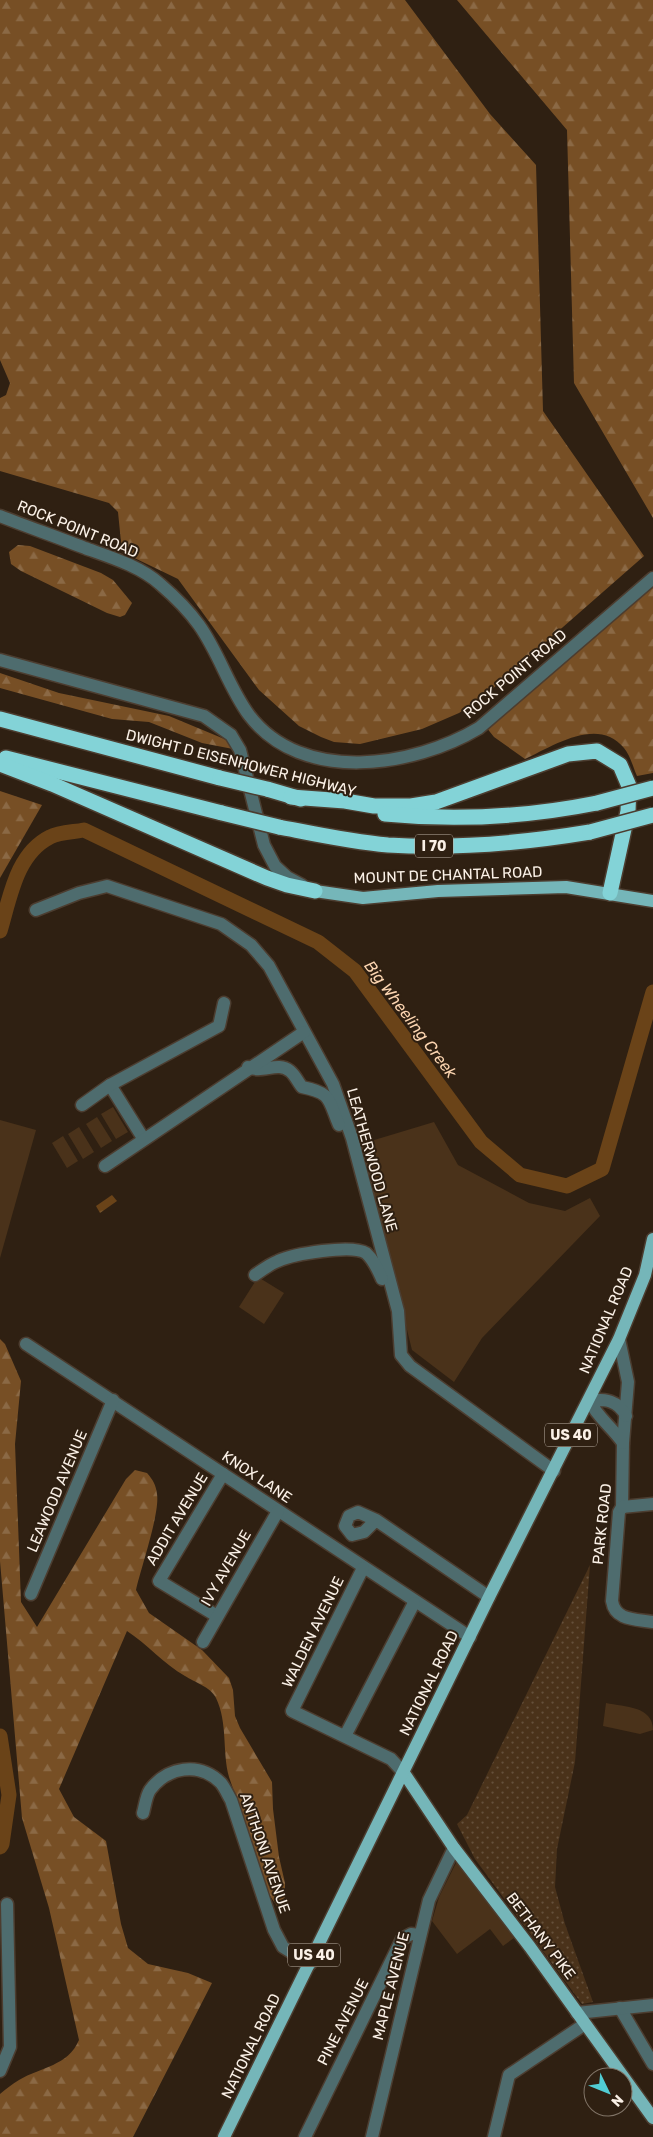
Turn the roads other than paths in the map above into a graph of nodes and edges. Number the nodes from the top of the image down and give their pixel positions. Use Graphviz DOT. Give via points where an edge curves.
graph roads {
  1 [pos="0,516"];
  2 [pos="653,578"];
  3 [pos="0,660"];
  4 [pos="0,719"];
  5 [pos="0,756"];
  6 [pos="0,764"];
  7 [pos="653,788"];
  8 [pos="291,797"];
  9 [pos="653,814"];
  10 [pos="315,891"];
  11 [pos="617,894"];
  12 [pos="653,901"];
  13 [pos="36,910"];
  14 [pos="224,1002"];
  15 [pos="304,1032"];
  16 [pos="248,1067"];
  17 [pos="110,1085"];
  18 [pos="82,1105"];
  19 [pos="143,1138"];
  20 [pos="356,1161"];
  21 [pos="105,1166"];
  22 [pos="653,1239"];
  23 [pos="255,1275"];
  24 [pos="399,1325"];
  25 [pos="618,1340"];
  26 [pos="26,1344"];
  27 [pos="113,1400"];
  28 [pos="589,1400"];
  29 [pos="626,1416"];
  30 [pos="601,1418"];
  31 [pos="623,1442"];
  32 [pos="554,1471"];
  33 [pos="223,1474"];
  34 [pos="653,1504"];
  35 [pos="622,1507"];
  36 [pos="278,1511"];
  37 [pos="376,1520"];
  38 [pos="363,1568"];
  39 [pos="30,1594"];
  40 [pos="489,1597"];
  41 [pos="414,1603"];
  42 [pos="217,1616"];
  43 [pos="653,1622"];
  44 [pos="470,1637"];
  45 [pos="203,1642"];
  46 [pos="345,1736"];
  47 [pos="404,1773"];
  48 [pos="143,1813"];
  49 [pos="454,1848"];
  50 [pos="7,1904"];
  51 [pos="420,1935"];
  52 [pos="310,1964"];
  53 [pos="4,1991"];
  54 [pos="653,2004"];
  55 [pos="620,2008"];
  56 [pos="577,2013"];
  57 [pos="585,2024"];
  58 [pos="653,2064"];
  59 [pos="0,2071"];
  60 [pos="653,2118"];
  61 [pos="224,2137"];
  62 [pos="305,2137"];
  63 [pos="372,2137"];
  64 [pos="494,2137"];
  1 -- 2 [label="street, ROCK POINT ROAD" via="130,566 159,583 199,625 250,715 268,733 281,744 307,755 350,762 402,759 457,741 479,728"];
  3 -- 10 [label="street, MOUNT DE CHANTAL ROAD" via="204,716 222,727 240,750 264,845 275,866 287,877"];
  4 -- 8 [label="highway, DWIGHT D EISENHOWER HIGHWAY / I 70, bridge"];
  5 -- 9 [label="highway, I 70, bridge" via="278,827 342,840 421,846 535,840 590,832"];
  6 -- 10 [label="highway" via="267,878"];
  7 -- 8 [label="highway, DWIGHT D EISENHOWER HIGHWAY / I 70, bridge" via="554,812 504,817 424,818 364,812"];
  8 -- 11 [label="highway" via="374,806 411,806 436,802 568,754 597,751 620,765 629,786"];
  10 -- 11 [label="main road, MOUNT DE CHANTAL ROAD" via="363,898 438,891 566,887"];
  11 -- 12 [label="main road, MOUNT DE CHANTAL ROAD"];
  13 -- 15 [label="street, LEATHERWOOD LANE" via="107,886 221,924 251,945 269,966"];
  14 -- 17 [label="street" via="219,1026"];
  15 -- 16 [label="street"];
  15 -- 20 [label="street, LEATHERWOOD LANE" via="333,1084 352,1138"];
  16 -- 19 [label="street"];
  16 -- 20 [label="street" via="257,1071 274,1067 288,1070 302,1087 323,1093"];
  17 -- 18 [label="street"];
  17 -- 19 [label="street"];
  19 -- 21 [label="street"];
  20 -- 24 [label="street, LEATHERWOOD LANE" via="398,1311"];
  22 -- 25 [label="main road, NATIONAL ROAD / US 40" via="645,1274"];
  23 -- 24 [label="street" via="291,1256 352,1249 365,1253 376,1265"];
  24 -- 32 [label="street, LEATHERWOOD LANE" via="401,1355 410,1366"];
  25 -- 28 [label="main road, NATIONAL ROAD / US 40"];
  25 -- 29 [label="street, PARK ROAD" via="628,1382"];
  26 -- 27 [label="street, KNOX LANE"];
  27 -- 33 [label="street, KNOX LANE"];
  27 -- 39 [label="street, LEAWOOD AVENUE"];
  28 -- 29 [label="street" via="609,1400 620,1406"];
  28 -- 30 [label="street"];
  28 -- 32 [label="main road, NATIONAL ROAD / US 40"];
  29 -- 30 [label="street"];
  29 -- 31 [label="street, PARK ROAD"];
  30 -- 31 [label="street"];
  31 -- 35 [label="street, PARK ROAD"];
  32 -- 40 [label="main road, NATIONAL ROAD / US 40"];
  33 -- 36 [label="street, KNOX LANE"];
  33 -- 42 [label="street, ADDIT AVENUE" via="159,1581"];
  34 -- 35 [label="street"];
  35 -- 43 [label="street, PARK ROAD" via="611,1594 613,1609 621,1616"];
  36 -- 38 [label="street, KNOX LANE"];
  36 -- 42 [label="street, IVY AVENUE"];
  37 -- 40 [label="street"];
  38 -- 41 [label="street, KNOX LANE"];
  38 -- 46 [label="street, WALDEN AVENUE" via="292,1711"];
  40 -- 44 [label="main road, NATIONAL ROAD / US 40"];
  41 -- 44 [label="street, KNOX LANE"];
  41 -- 46 [label="street"];
  42 -- 45 [label="street, IVY AVENUE"];
  44 -- 47 [label="main road, NATIONAL ROAD / US 40"];
  46 -- 47 [label="street" via="391,1759"];
  47 -- 49 [label="main road, BETHANY PIKE"];
  47 -- 52 [label="main road, NATIONAL ROAD / US 40"];
  48 -- 52 [label="street, ANTHONI AVENUE" via="148,1792 171,1771 186,1769 207,1773 222,1784 231,1800 274,1930 283,1947"];
  49 -- 51 [label="street, MAPLE AVENUE" via="429,1900"];
  49 -- 56 [label="main road, BETHANY PIKE"];
  50 -- 53 [label="street"];
  51 -- 62 [label="street, PINE AVENUE" via="412,1934 402,1939"];
  51 -- 63 [label="street, MAPLE AVENUE"];
  52 -- 61 [label="main road, NATIONAL ROAD / US 40"];
  53 -- 59 [label="street" via="10,2047"];
  54 -- 55 [label="street"];
  55 -- 56 [label="street"];
  55 -- 58 [label="street"];
  56 -- 57 [label="main road, BETHANY PIKE"];
  57 -- 60 [label="main road, BETHANY PIKE"];
  57 -- 64 [label="street" via="509,2075"];
}
